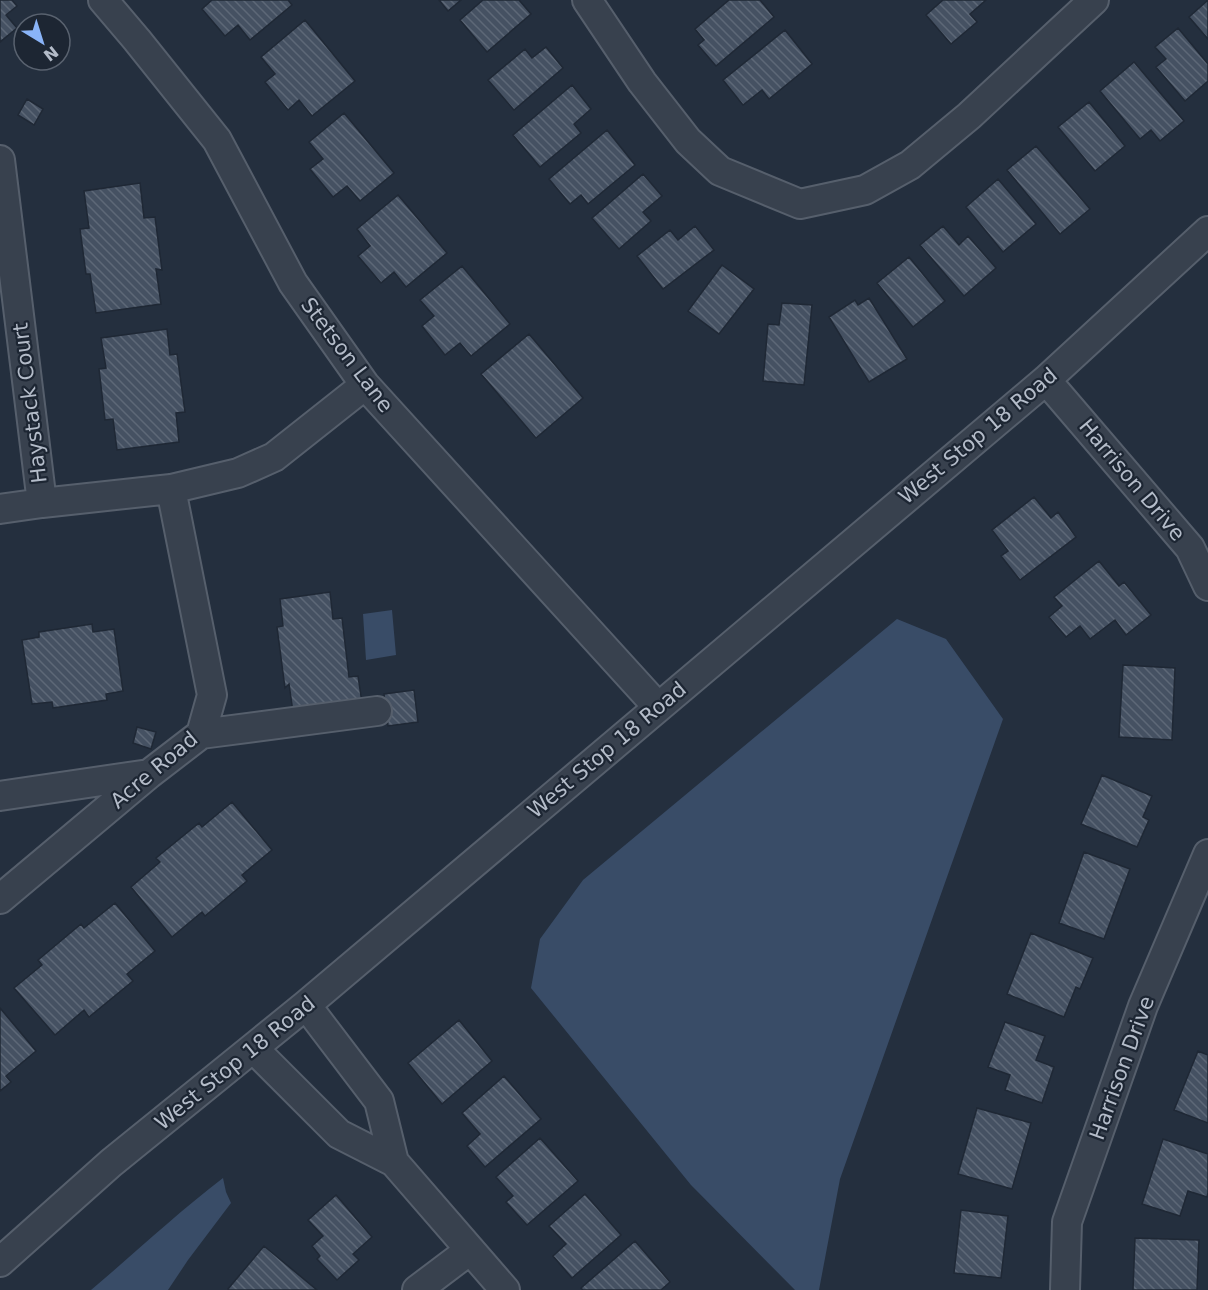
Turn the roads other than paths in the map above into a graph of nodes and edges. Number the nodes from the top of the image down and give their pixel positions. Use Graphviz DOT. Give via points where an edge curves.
graph roads {
  1 [pos="103,0"];
  2 [pos="587,0"];
  3 [pos="1084,3"];
  4 [pos="0,160"];
  5 [pos="1208,231"];
  6 [pos="1046,380"];
  7 [pos="364,385"];
  8 [pos="171,489"];
  9 [pos="42,503"];
  10 [pos="0,509"];
  11 [pos="1199,543"];
  12 [pos="1208,586"];
  13 [pos="658,707"];
  14 [pos="377,711"];
  15 [pos="201,734"];
  16 [pos="149,774"];
  17 [pos="0,796"];
  18 [pos="1208,854"];
  19 [pos="0,900"];
  20 [pos="306,1005"];
  21 [pos="253,1048"];
  22 [pos="394,1162"];
  23 [pos="470,1250"];
  24 [pos="0,1262"];
  25 [pos="417,1290"];
  26 [pos="505,1290"];
  27 [pos="1065,1290"];
  1 -- 7 [label="street, Stetson Lane" via="217,140 293,283"];
  2 -- 3 [label="street" via="642,82 688,141 720,171 800,204 865,190 909,165 969,116"];
  4 -- 9 [label="street, Haystack Court"];
  5 -- 6 [label="street, West Stop 18 Road"];
  6 -- 11 [label="street, Harrison Drive"];
  6 -- 13 [label="street, West Stop 18 Road"];
  7 -- 8 [label="street" via="274,457 238,473"];
  7 -- 13 [label="street, Stetson Lane"];
  8 -- 9 [label="street"];
  8 -- 15 [label="street, Acre Road" via="212,695"];
  9 -- 10 [label="street"];
  11 -- 12 [label="street, Harrison Drive"];
  13 -- 20 [label="street, West Stop 18 Road"];
  14 -- 15 [label="street"];
  15 -- 16 [label="street, Acre Road"];
  16 -- 17 [label="street"];
  16 -- 19 [label="street, Acre Road"];
  18 -- 27 [label="street, Harrison Drive" via="1143,1006 1067,1222"];
  20 -- 21 [label="street, West Stop 18 Road"];
  20 -- 22 [label="street" via="379,1101"];
  21 -- 22 [label="street" via="339,1134"];
  21 -- 24 [label="street, West Stop 18 Road" via="111,1163"];
  22 -- 23 [label="street"];
  23 -- 25 [label="street"];
  23 -- 26 [label="street"];
}
